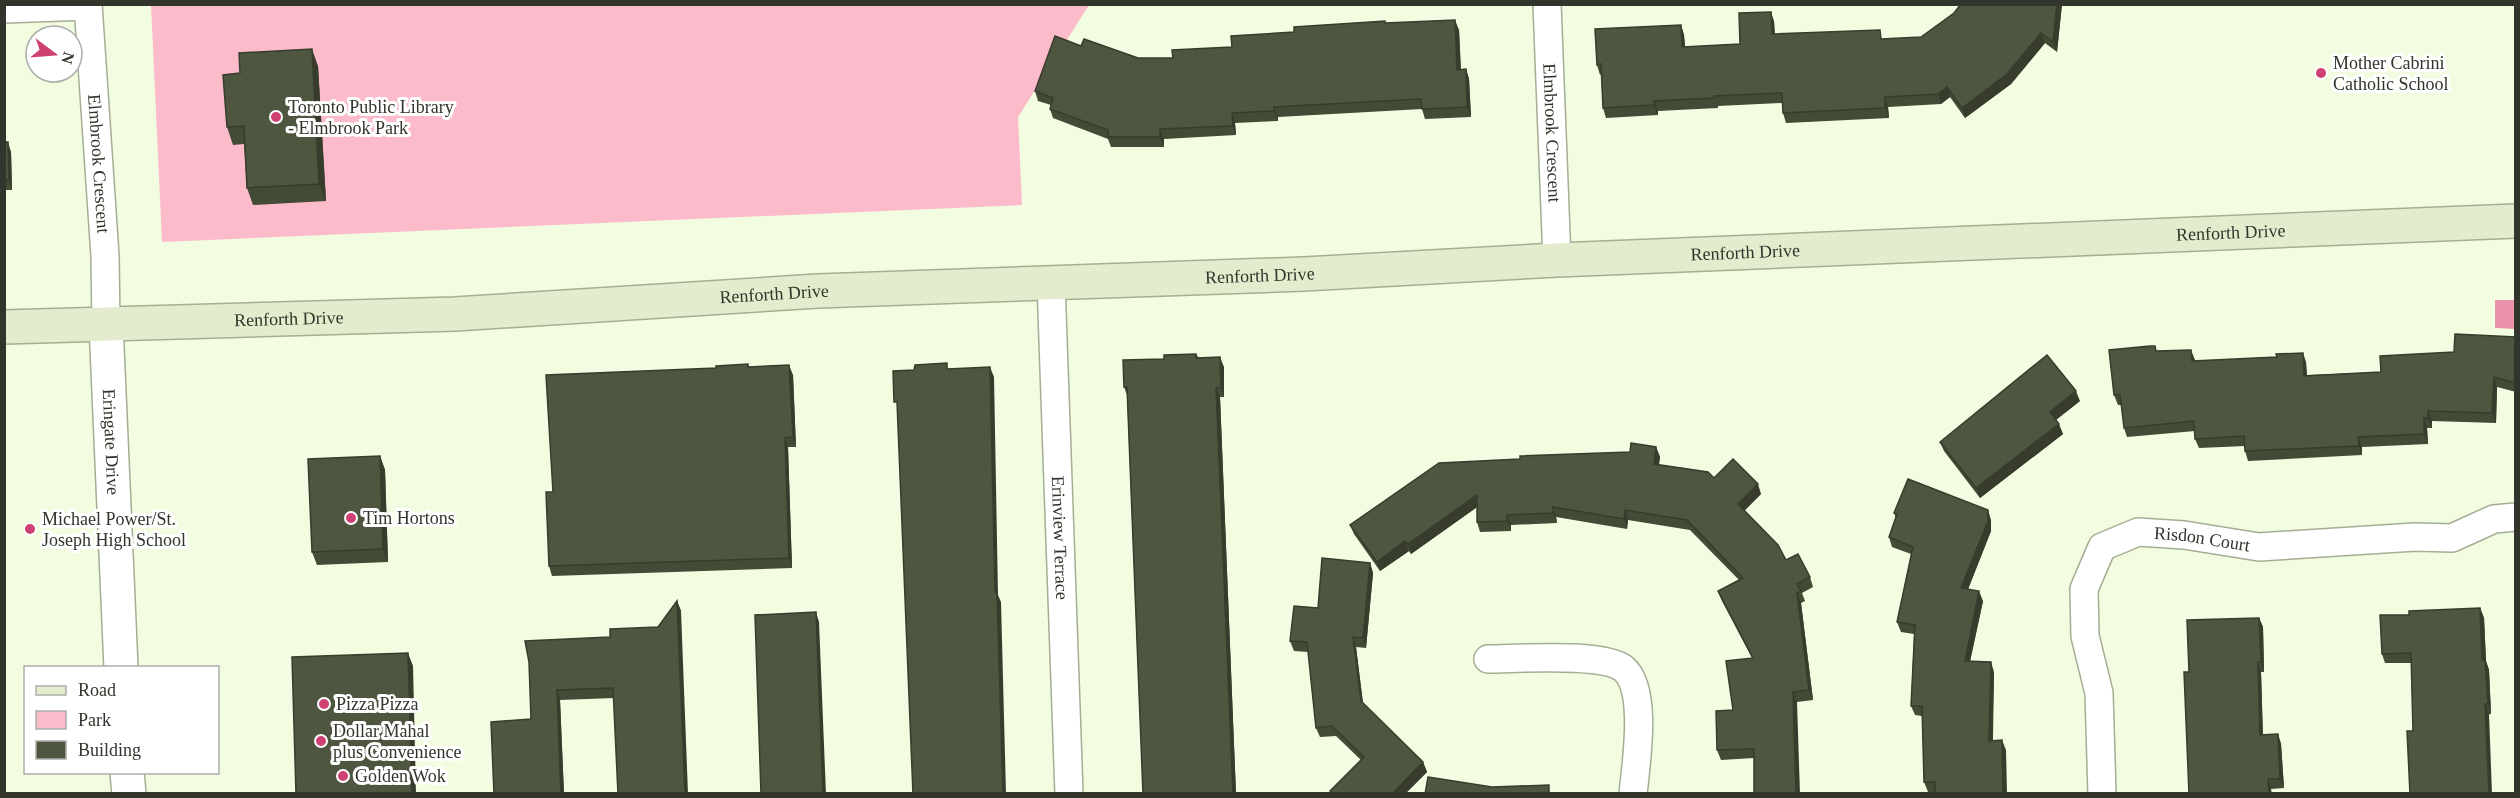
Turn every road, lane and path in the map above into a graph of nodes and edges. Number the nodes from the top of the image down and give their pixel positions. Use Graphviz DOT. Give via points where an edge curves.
graph roads {
  1 [pos="1547,4"];
  2 [pos="88,5"];
  3 [pos="4,9"];
  4 [pos="2516,221"];
  5 [pos="1557,260"];
  6 [pos="1051,283"];
  7 [pos="106,324"];
  8 [pos="4,327"];
  9 [pos="2516,517"];
  10 [pos="1488,659"];
  11 [pos="121,666"];
  12 [pos="127,774"];
  13 [pos="129,794"];
  14 [pos="1069,794"];
  15 [pos="1633,794"];
  16 [pos="2102,794"];
  1 -- 5 [label="street, Elmbrook Crescent"];
  2 -- 3 [label="street"];
  2 -- 7 [label="street, Elmbrook Crescent"];
  4 -- 5 [label="main road, Renforth Drive"];
  5 -- 6 [label="main road, Renforth Drive"];
  6 -- 7 [label="main road, Renforth Drive" via="818,291 454,314"];
  6 -- 14 [label="street, Erinview Terrace"];
  7 -- 8 [label="main road, Renforth Drive"];
  7 -- 11 [label="street, Eringate Drive"];
  9 -- 16 [label="street, Risdon Court" via="2494,519 2452,538 2259,547 2138,532 2102,547 2084,589 2085,636 2099,693"];
  10 -- 15 [label="street" via="1579,658 1604,661 1624,669 1635,687 1638,712"];
  12 -- 13 [label="street"];
}
